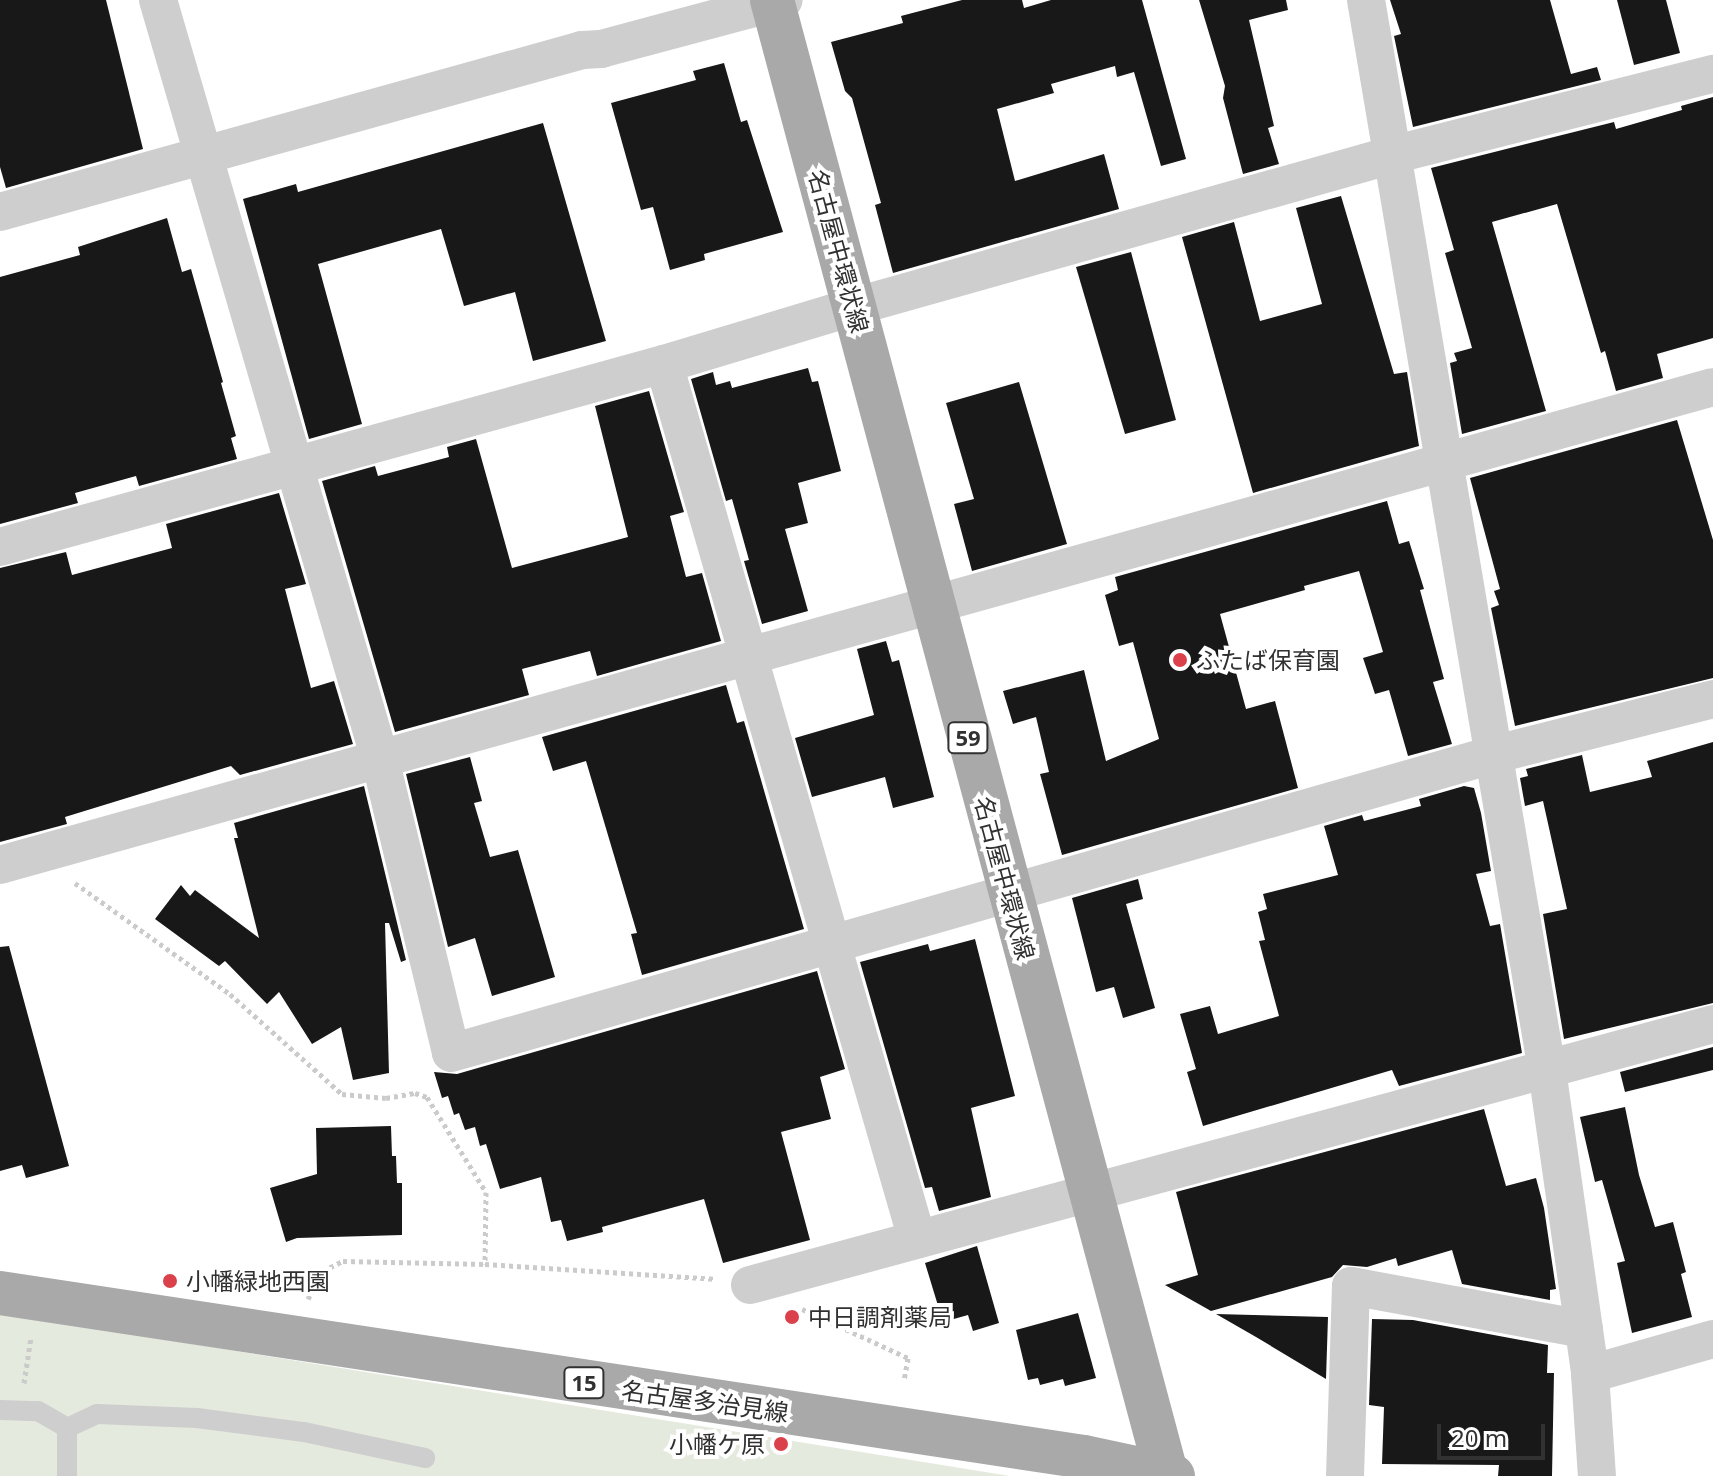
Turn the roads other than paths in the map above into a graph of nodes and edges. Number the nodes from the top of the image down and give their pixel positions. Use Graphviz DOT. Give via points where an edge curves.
graph roads {
  1 [pos="158,0"];
  2 [pos="1366,0"];
  3 [pos="777,1"];
  4 [pos="1713,74"];
  5 [pos="204,155"];
  6 [pos="1392,155"];
  7 [pos="0,212"];
  8 [pos="853,307"];
  9 [pos="664,364"];
  10 [pos="1713,387"];
  11 [pos="1446,461"];
  12 [pos="296,464"];
  13 [pos="0,547"];
  14 [pos="932,602"];
  15 [pos="749,654"];
  16 [pos="1713,699"];
  17 [pos="1492,755"];
  18 [pos="380,759"];
  19 [pos="0,865"];
  20 [pos="1009,894"];
  21 [pos="832,945"];
  22 [pos="1713,1024"];
  23 [pos="1547,1070"];
  24 [pos="1092,1190"];
  25 [pos="917,1239"];
  26 [pos="750,1285"];
  27 [pos="18,1295"];
  28 [pos="1584,1329"];
  29 [pos="1713,1339"];
  30 [pos="1590,1374"];
  31 [pos="10,1410"];
  32 [pos="67,1428"];
  33 [pos="425,1458"];
  34 [pos="67,1476"];
  35 [pos="1169,1476"];
  36 [pos="1345,1476"];
  37 [pos="1597,1476"];
  1 -- 5 [label="street"];
  2 -- 6 [label="street"];
  3 -- 5 [label="street"];
  3 -- 8 [label="main road, 名古屋中環状線 / 59"];
  4 -- 6 [label="street"];
  5 -- 7 [label="street"];
  5 -- 12 [label="street"];
  6 -- 8 [label="street"];
  6 -- 11 [label="street"];
  8 -- 9 [label="street"];
  8 -- 14 [label="main road, 名古屋中環状線 / 59"];
  9 -- 12 [label="street"];
  9 -- 15 [label="street"];
  10 -- 11 [label="street"];
  11 -- 14 [label="street"];
  11 -- 17 [label="street"];
  12 -- 13 [label="street"];
  12 -- 18 [label="street"];
  14 -- 15 [label="street"];
  14 -- 20 [label="main road, 名古屋中環状線 / 59"];
  15 -- 18 [label="street"];
  15 -- 21 [label="street"];
  16 -- 17 [label="street"];
  17 -- 20 [label="street"];
  17 -- 23 [label="street"];
  18 -- 19 [label="street"];
  18 -- 21 [label="street" via="451,1053"];
  20 -- 21 [label="street"];
  20 -- 24 [label="main road, 名古屋中環状線 / 59"];
  21 -- 25 [label="street"];
  22 -- 23 [label="street"];
  23 -- 24 [label="street"];
  23 -- 28 [label="street"];
  24 -- 25 [label="street"];
  24 -- 35 [label="main road, 名古屋中環状線 / 59"];
  25 -- 26 [label="street"];
  27 -- 35 [label="main road, 名古屋多治見線 / 15" via="1084,1457"];
  28 -- 30 [label="street"];
  28 -- 36 [label="street" via="1351,1286"];
  29 -- 30 [label="street"];
  30 -- 37 [label="street"];
  31 -- 32 [label="lane" via="38,1411"];
  32 -- 33 [label="lane" via="97,1414 197,1418 304,1432"];
  32 -- 34 [label="lane"];
}
